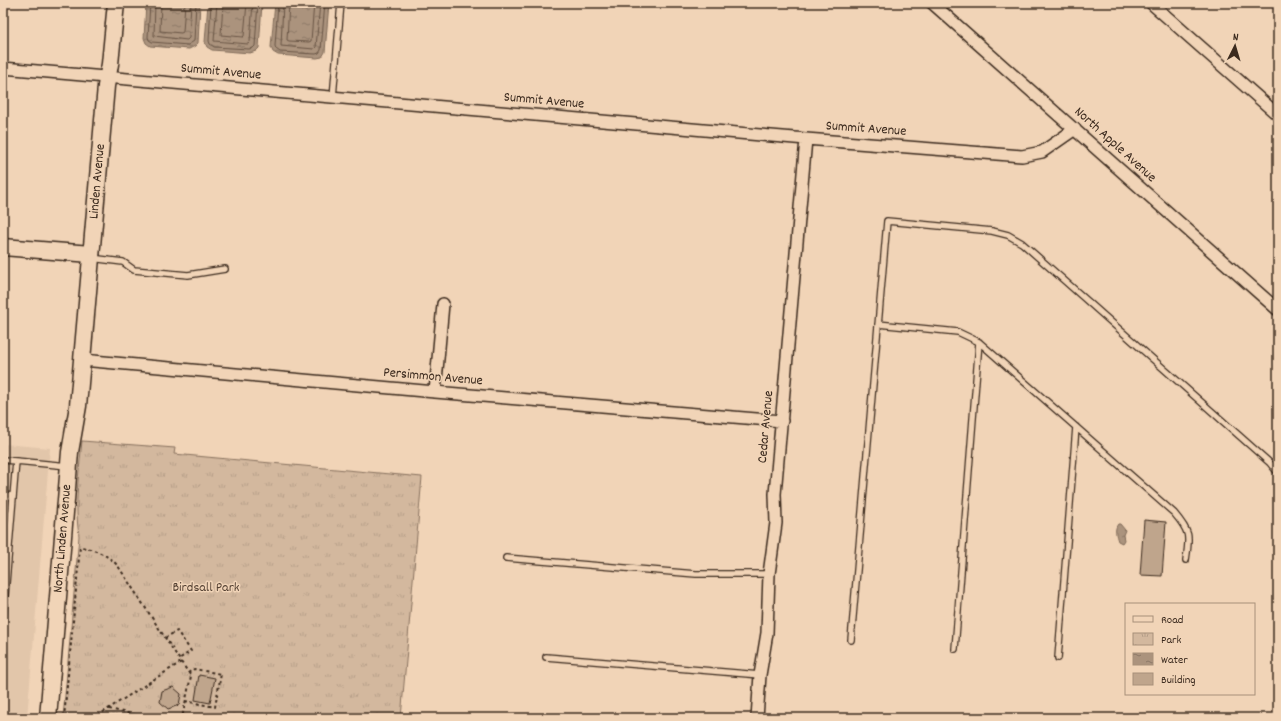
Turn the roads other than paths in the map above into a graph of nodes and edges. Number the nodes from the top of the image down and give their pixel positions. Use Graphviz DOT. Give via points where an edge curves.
graph roads {
  1 [pos="116,3"];
  2 [pos="341,3"];
  3 [pos="932,3"];
  4 [pos="1151,3"];
  5 [pos="3,68"];
  6 [pos="108,77"];
  7 [pos="333,97"];
  8 [pos="1278,115"];
  9 [pos="1075,129"];
  10 [pos="806,139"];
  11 [pos="3,247"];
  12 [pos="91,256"];
  13 [pos="225,269"];
  14 [pos="443,304"];
  15 [pos="1278,310"];
  16 [pos="878,324"];
  17 [pos="979,342"];
  18 [pos="82,360"];
  19 [pos="435,392"];
  20 [pos="782,421"];
  21 [pos="1076,427"];
  22 [pos="3,460"];
  23 [pos="16,461"];
  24 [pos="69,466"];
  25 [pos="1278,473"];
  26 [pos="3,495"];
  27 [pos="13,496"];
  28 [pos="3,531"];
  29 [pos="10,532"];
  30 [pos="506,558"];
  31 [pos="1186,560"];
  32 [pos="769,574"];
  33 [pos="3,620"];
  34 [pos="851,640"];
  35 [pos="955,649"];
  36 [pos="546,657"];
  37 [pos="1058,658"];
  38 [pos="760,675"];
  39 [pos="48,718"];
  40 [pos="757,718"];
  1 -- 6 [label="street, Linden Avenue"];
  2 -- 7 [label="lane"];
  3 -- 9 [label="street, North Apple Avenue"];
  4 -- 8 [label="street"];
  5 -- 6 [label="street, Summit Avenue"];
  6 -- 7 [label="street, Summit Avenue"];
  6 -- 12 [label="street, Linden Avenue"];
  7 -- 10 [label="street, Summit Avenue"];
  9 -- 10 [label="street, Summit Avenue" via="1042,152 1022,156"];
  9 -- 15 [label="street, North Apple Avenue"];
  10 -- 20 [label="street, Cedar Avenue"];
  11 -- 12 [label="street"];
  12 -- 13 [label="lane" via="123,262 134,270 188,275"];
  12 -- 18 [label="street, Linden Avenue"];
  14 -- 19 [label="street"];
  16 -- 17 [label="lane" via="958,332"];
  16 -- 25 [label="lane" via="887,221 992,231 1008,235 1034,253 1270,462"];
  16 -- 34 [label="lane"];
  17 -- 21 [label="lane"];
  17 -- 35 [label="lane"];
  18 -- 19 [label="street, Persimmon Avenue"];
  18 -- 24 [label="street, North Linden Avenue"];
  19 -- 20 [label="street, Persimmon Avenue"];
  20 -- 32 [label="street, Cedar Avenue" via="775,494 776,523"];
  21 -- 31 [label="lane" via="1174,513 1186,527 1189,539"];
  21 -- 37 [label="lane"];
  22 -- 23 [label="lane"];
  23 -- 24 [label="lane"];
  23 -- 27 [label="lane"];
  24 -- 39 [label="street, North Linden Avenue"];
  26 -- 27 [label="lane"];
  27 -- 29 [label="lane"];
  28 -- 29 [label="lane"];
  29 -- 33 [label="lane"];
  30 -- 32 [label="lane" via="696,574"];
  32 -- 38 [label="street, Cedar Avenue" via="767,633"];
  36 -- 38 [label="lane"];
  38 -- 40 [label="street, Cedar Avenue"];
}
